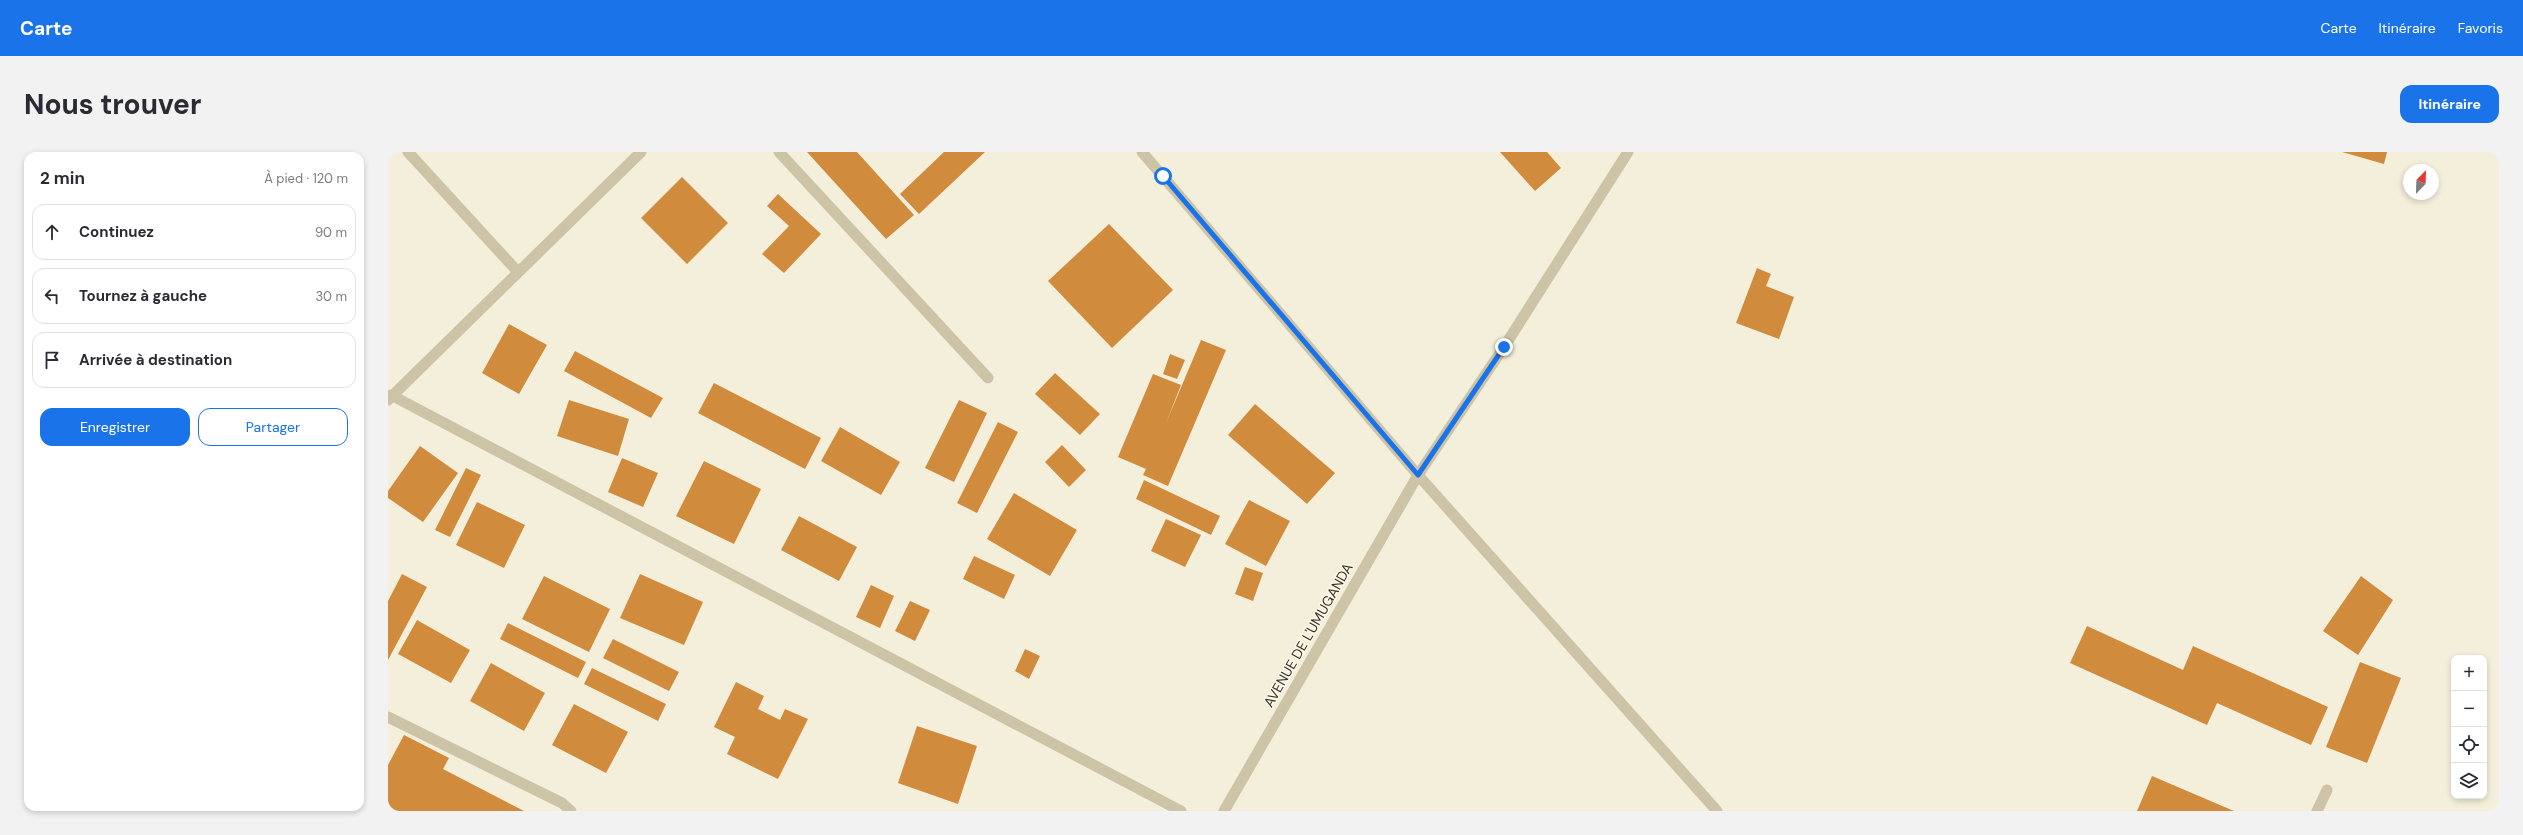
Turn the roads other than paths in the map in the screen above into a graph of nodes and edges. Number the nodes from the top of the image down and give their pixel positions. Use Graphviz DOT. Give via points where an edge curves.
graph roads {
  1 [pos="408,152"];
  2 [pos="641,152"];
  3 [pos="779,152"];
  4 [pos="1142,152"];
  5 [pos="1628,152"];
  6 [pos="518,272"];
  7 [pos="988,378"];
  8 [pos="390,398"];
  9 [pos="1418,475"];
  10 [pos="388,717"];
  11 [pos="2327,790"];
  12 [pos="571,811"];
  13 [pos="1181,811"];
  14 [pos="1224,811"];
  15 [pos="1717,811"];
  16 [pos="2317,811"];
  1 -- 6 [label="street"];
  2 -- 6 [label="street"];
  3 -- 7 [label="street"];
  4 -- 9 [label="street"];
  5 -- 9 [label="street, AVENUE DE L'UMUGANDA" via="1504,347"];
  6 -- 8 [label="street"];
  8 -- 13 [label="street"];
  9 -- 14 [label="street, AVENUE DE L'UMUGANDA"];
  9 -- 15 [label="street"];
  10 -- 12 [label="street" via="562,804"];
  11 -- 16 [label="street"];
}
